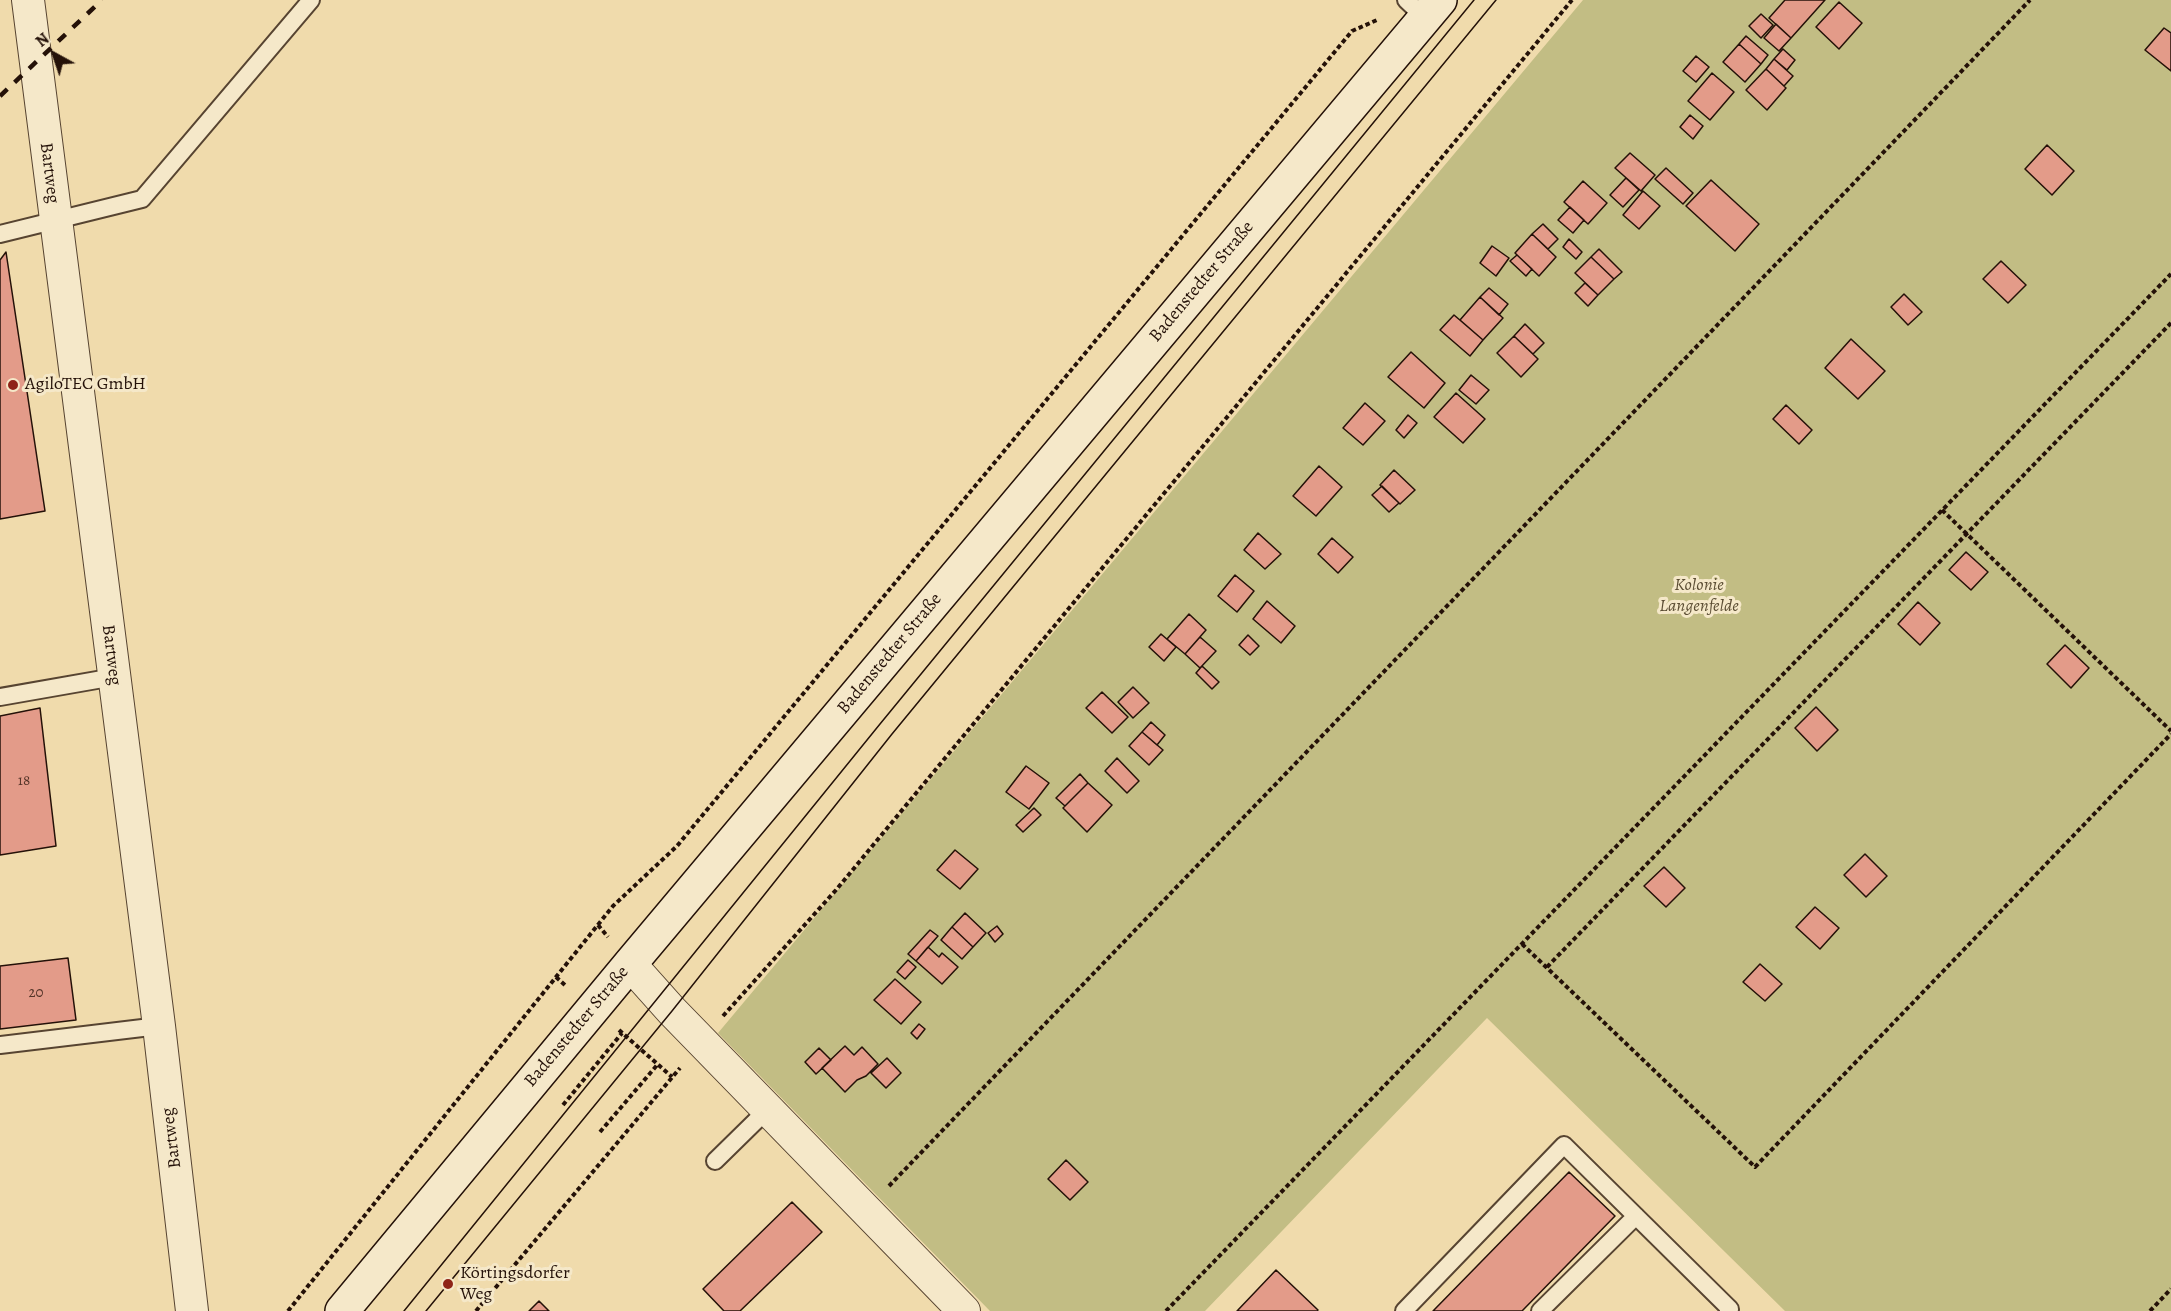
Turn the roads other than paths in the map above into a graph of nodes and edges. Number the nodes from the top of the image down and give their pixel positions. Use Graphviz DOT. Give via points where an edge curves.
graph roads {
  1 [pos="28,0"];
  2 [pos="311,0"];
  3 [pos="1424,6"];
  4 [pos="55,220"];
  5 [pos="0,234"];
  6 [pos="114,677"];
  7 [pos="0,696"];
  8 [pos="630,964"];
  9 [pos="159,1026"];
  10 [pos="0,1045"];
  11 [pos="768,1109"];
  12 [pos="715,1161"];
  13 [pos="1636,1216"];
  14 [pos="192,1311"];
  15 [pos="342,1311"];
  16 [pos="964,1311"];
  17 [pos="1404,1311"];
  18 [pos="1540,1311"];
  19 [pos="1728,1311"];
  1 -- 4 [label="street, Bartweg"];
  2 -- 4 [label="lane" via="142,199"];
  3 -- 8 [label="street, Badenstedter Straße"];
  4 -- 5 [label="lane"];
  4 -- 6 [label="street, Bartweg"];
  6 -- 7 [label="lane"];
  6 -- 9 [label="street, Bartweg"];
  8 -- 11 [label="street"];
  8 -- 15 [label="street, Badenstedter Straße"];
  9 -- 10 [label="lane"];
  9 -- 14 [label="street, Bartweg"];
  11 -- 12 [label="lane"];
  11 -- 16 [label="street"];
  13 -- 17 [label="lane" via="1564,1145"];
  13 -- 18 [label="lane"];
  13 -- 19 [label="lane"];
}
